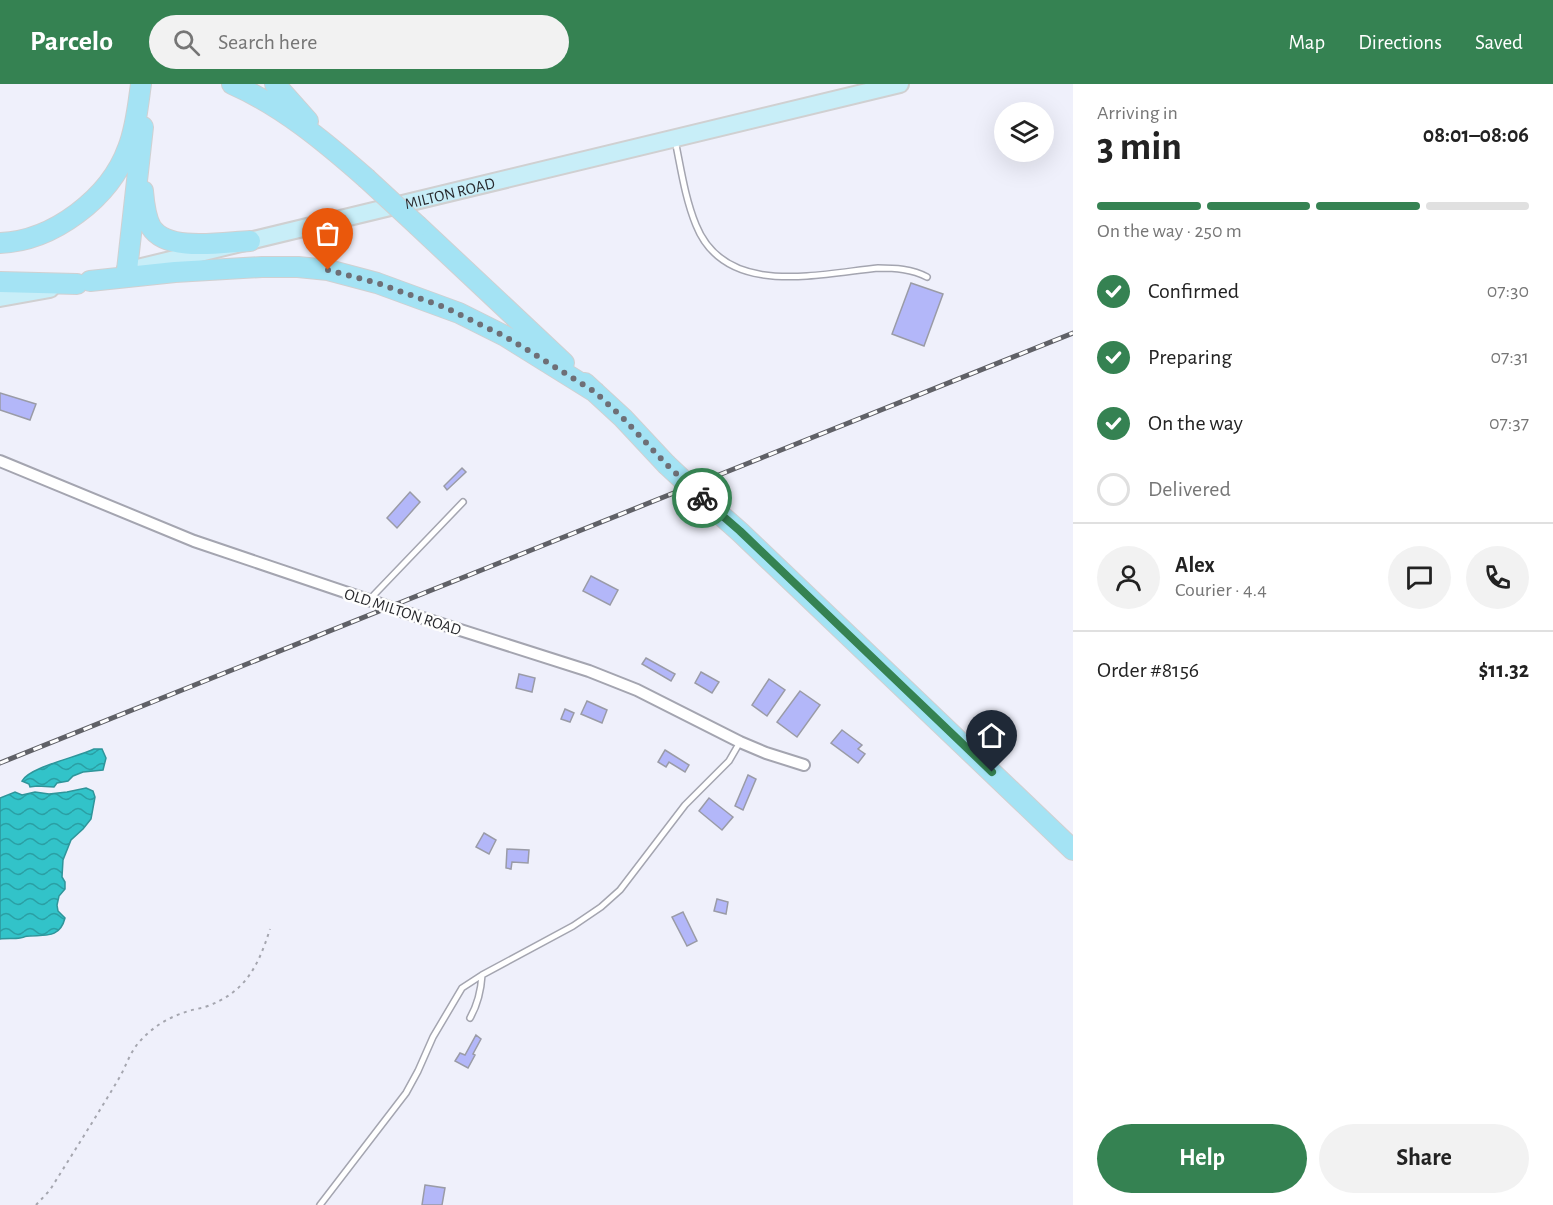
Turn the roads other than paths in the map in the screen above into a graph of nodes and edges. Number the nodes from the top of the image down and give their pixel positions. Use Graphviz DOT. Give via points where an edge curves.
graph roads {
  1 [pos="141,84"];
  2 [pos="146,84"];
  3 [pos="232,84"];
  4 [pos="275,84"];
  5 [pos="900,84"];
  6 [pos="674,139"];
  7 [pos="334,150"];
  8 [pos="141,152"];
  9 [pos="250,241"];
  10 [pos="0,243"];
  11 [pos="127,270"];
  12 [pos="927,277"];
  13 [pos="0,282"];
  14 [pos="83,282"];
  15 [pos="0,298"];
  16 [pos="595,392"];
  17 [pos="0,461"];
  18 [pos="463,502"];
  19 [pos="369,600"];
  20 [pos="740,742"];
  21 [pos="804,765"];
  22 [pos="1069,844"];
  23 [pos="482,975"];
  24 [pos="470,1018"];
  25 [pos="320,1205"];
  1 -- 10 [label="highway" via="128,148 119,167 86,208 49,231"];
  2 -- 8 [label="highway"];
  3 -- 7 [label="highway" via="273,106"];
  4 -- 7 [label="highway"];
  5 -- 6 [label="main road, MILTON ROAD"];
  6 -- 9 [label="main road, MILTON ROAD"];
  6 -- 12 [label="lane" via="696,226 709,248 728,264 765,275 790,277 878,268 916,271"];
  7 -- 16 [label="highway, bridge"];
  8 -- 9 [label="highway" via="144,201 152,229 177,243"];
  8 -- 11 [label="highway"];
  9 -- 11 [label="main road, MILTON ROAD"];
  11 -- 14 [label="main road, MILTON ROAD"];
  13 -- 14 [label="highway"];
  14 -- 15 [label="main road, MILTON ROAD"];
  14 -- 16 [label="highway" via="262,267 328,270 377,283 459,314 504,336"];
  16 -- 22 [label="highway, bridge" via="666,464"];
  17 -- 19 [label="street, OLD MILTON ROAD" via="194,541"];
  18 -- 19 [label="lane"];
  19 -- 20 [label="street, OLD MILTON ROAD" via="589,671 637,690"];
  20 -- 21 [label="street, OLD MILTON ROAD"];
  20 -- 23 [label="lane" via="729,761 685,805 620,890 573,926"];
  23 -- 24 [label="lane" via="481,992"];
  23 -- 25 [label="lane" via="462,988 406,1093"];
}
